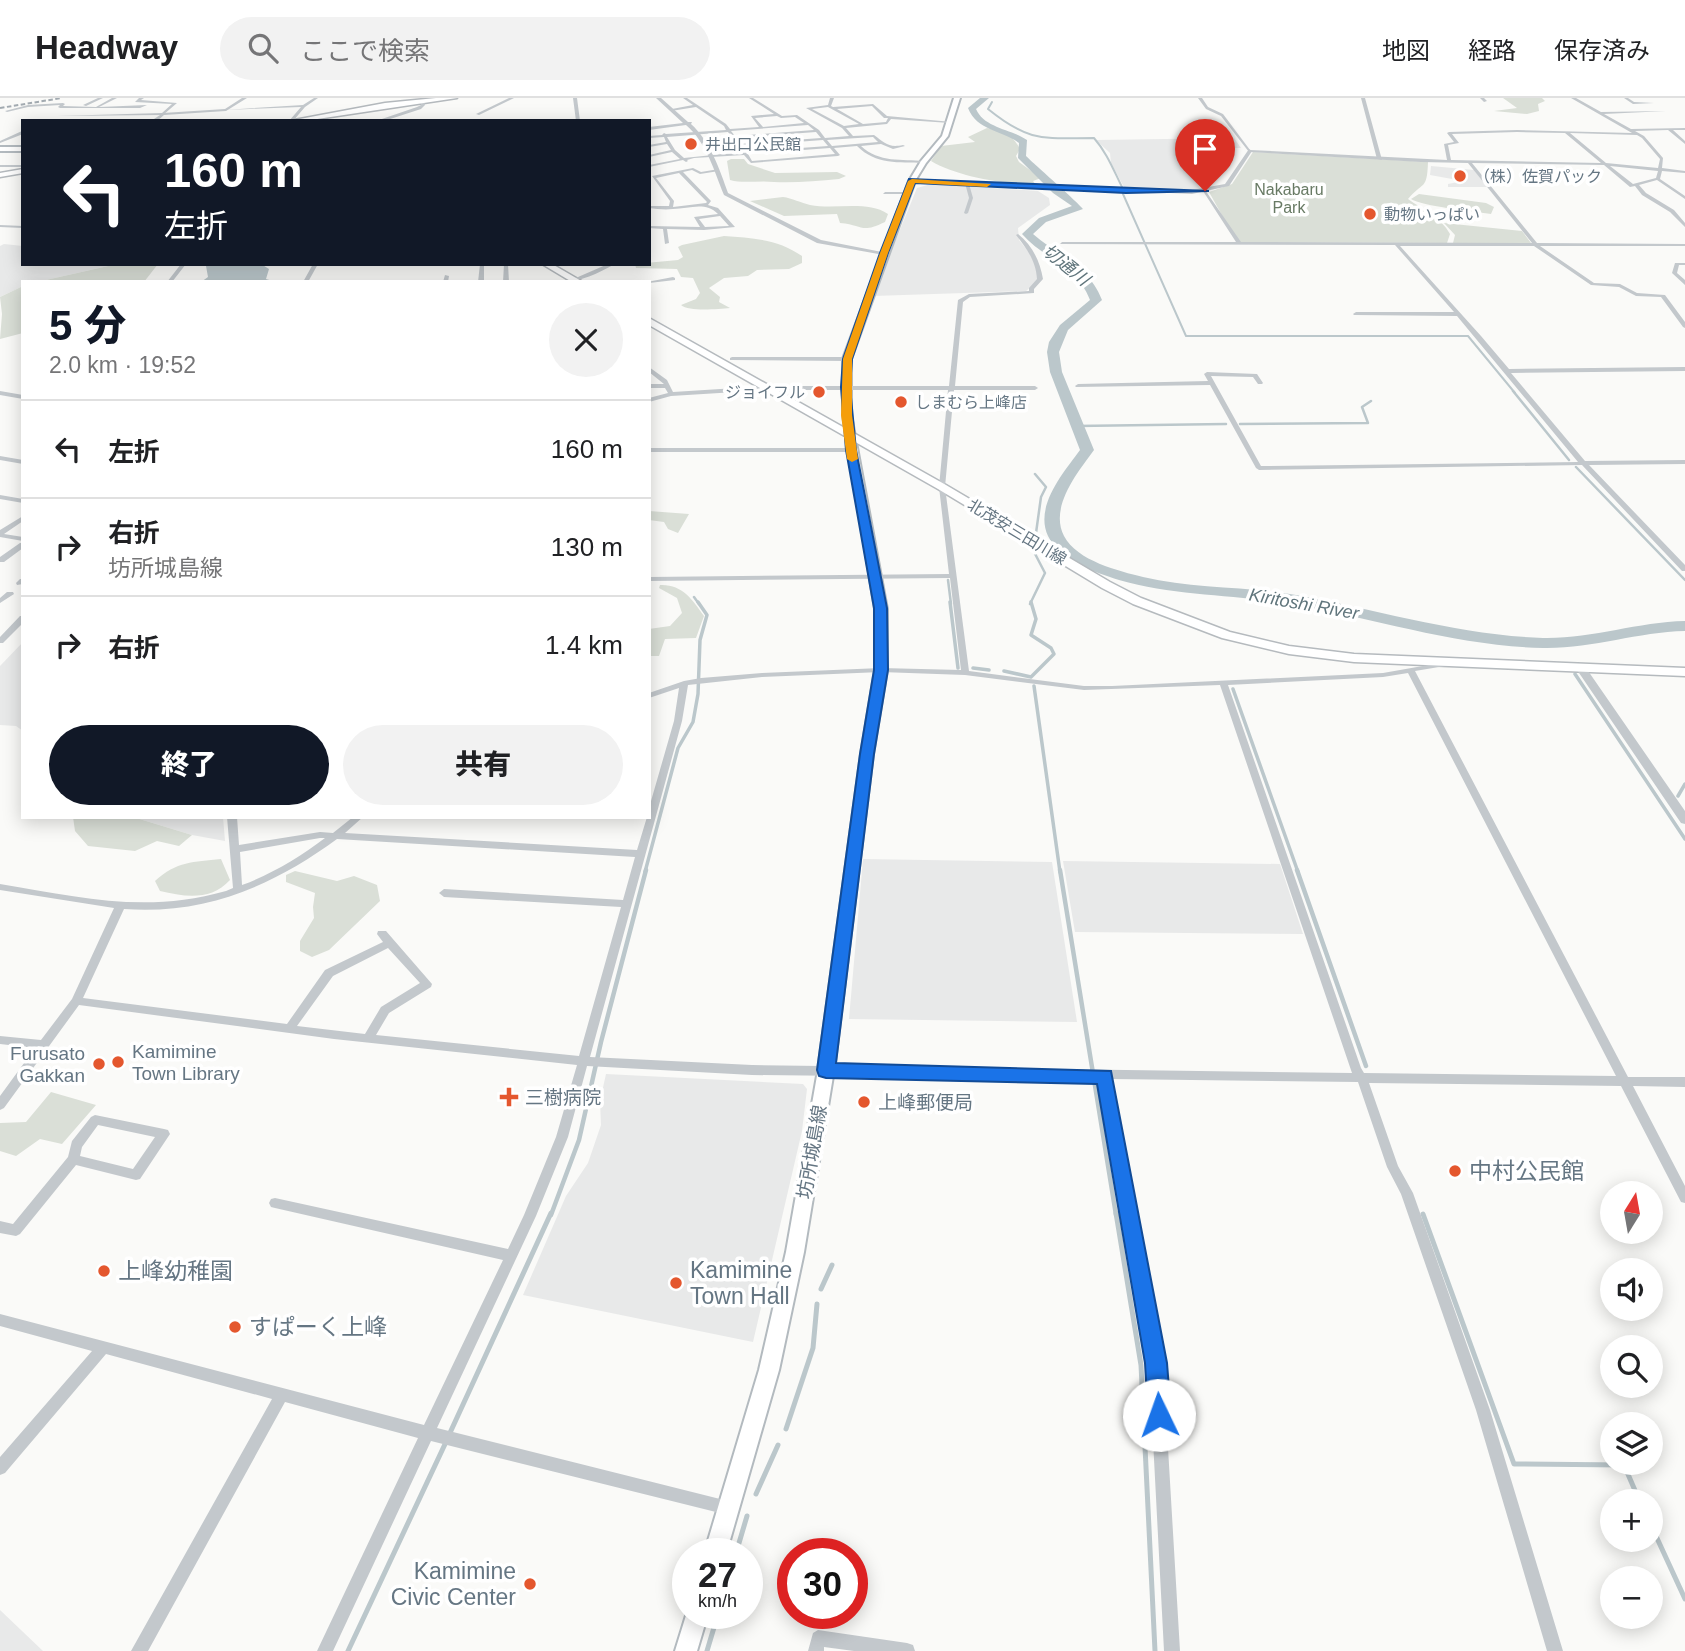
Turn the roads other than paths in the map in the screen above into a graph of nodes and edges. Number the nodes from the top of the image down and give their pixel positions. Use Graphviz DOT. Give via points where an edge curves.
graph roads {
  1 [pos="102,98"];
  2 [pos="142,98"];
  3 [pos="245,98"];
  4 [pos="316,98"];
  5 [pos="454,98"];
  6 [pos="512,98"];
  7 [pos="575,98"];
  8 [pos="658,98"];
  9 [pos="685,98"];
  10 [pos="751,98"];
  11 [pos="832,98"];
  12 [pos="957,98"];
  13 [pos="1200,98"];
  14 [pos="1363,98"];
  15 [pos="1573,98"];
  16 [pos="1626,98"];
  17 [pos="115,99"];
  18 [pos="126,100"];
  19 [pos="422,101"];
  20 [pos="151,102"];
  21 [pos="1652,103"];
  22 [pos="304,106"];
  23 [pos="696,106"];
  24 [pos="93,107"];
  25 [pos="111,107"];
  26 [pos="831,107"];
  27 [pos="78,108"];
  28 [pos="226,110"];
  29 [pos="672,110"];
  30 [pos="1664,111"];
  31 [pos="0,112"];
  32 [pos="1601,113"];
  33 [pos="163,114"];
  34 [pos="478,114"];
  35 [pos="843,114"];
  36 [pos="777,115"];
  37 [pos="885,117"];
  38 [pos="156,119"];
  39 [pos="294,119"];
  40 [pos="305,119"];
  41 [pos="384,119"];
  42 [pos="578,119"];
  43 [pos="853,119"];
  44 [pos="950,122"];
  45 [pos="690,123"];
  46 [pos="808,124"];
  47 [pos="861,124"];
  48 [pos="901,125"];
  49 [pos="761,127"];
  50 [pos="843,127"];
  51 [pos="651,128"];
  52 [pos="729,129"];
  53 [pos="1685,129"];
  54 [pos="1630,130"];
  55 [pos="1671,130"];
  56 [pos="818,131"];
  57 [pos="10,132"];
  58 [pos="697,132"];
  59 [pos="1565,132"];
  60 [pos="21,133"];
  61 [pos="21,133"];
  62 [pos="664,134"];
  63 [pos="1638,134"];
  64 [pos="651,136"];
  65 [pos="734,137"];
  66 [pos="852,137"];
  67 [pos="824,139"];
  68 [pos="1684,141"];
  69 [pos="0,142"];
  70 [pos="668,143"];
  71 [pos="881,143"];
  72 [pos="739,145"];
  73 [pos="858,145"];
  74 [pos="651,146"];
  75 [pos="904,146"];
  76 [pos="831,147"];
  77 [pos="0,149"];
  78 [pos="21,149"];
  79 [pos="673,151"];
  80 [pos="1249,152"];
  81 [pos="745,153"];
  82 [pos="651,156"];
  83 [pos="711,156"];
  84 [pos="683,159"];
  85 [pos="1380,159"];
  86 [pos="1449,161"];
  87 [pos="923,162"];
  88 [pos="1469,162"];
  89 [pos="1605,164"];
  90 [pos="0,166"];
  91 [pos="21,166"];
  92 [pos="651,166"];
  93 [pos="693,169"];
  94 [pos="1660,169"];
  95 [pos="718,170"];
  96 [pos="21,171"];
  97 [pos="680,172"];
  98 [pos="1685,172"];
  99 [pos="0,175"];
  100 [pos="1658,179"];
  101 [pos="967,184"];
  102 [pos="1637,186"];
  103 [pos="910,187"];
  104 [pos="1205,191"];
  105 [pos="886,193"];
  106 [pos="1685,198"];
  107 [pos="704,205"];
  108 [pos="651,207"];
  109 [pos="671,207"];
  110 [pos="966,213"];
  111 [pos="720,215"];
  112 [pos="0,226"];
  113 [pos="1685,226"];
  114 [pos="21,227"];
  115 [pos="651,227"];
  116 [pos="665,228"];
  117 [pos="704,229"];
  118 [pos="1018,235"];
  119 [pos="667,243"];
  120 [pos="1062,243"];
  121 [pos="1240,244"];
  122 [pos="1396,244"];
  123 [pos="1536,245"];
  124 [pos="1685,245"];
  125 [pos="884,253"];
  126 [pos="1685,264"];
  127 [pos="182,266"];
  128 [pos="550,266"];
  129 [pos="608,266"];
  130 [pos="673,279"];
  131 [pos="171,280"];
  132 [pos="577,280"];
  133 [pos="651,282"];
  134 [pos="1685,282"];
  135 [pos="1356,314"];
  136 [pos="1458,314"];
  137 [pos="651,322"];
  138 [pos="1685,326"];
  139 [pos="732,359"];
  140 [pos="847,359"];
  141 [pos="651,369"];
  142 [pos="1685,369"];
  143 [pos="1507,371"];
  144 [pos="1210,383"];
  145 [pos="1261,383"];
  146 [pos="651,386"];
  147 [pos="668,386"];
  148 [pos="1077,386"];
  149 [pos="845,387"];
  150 [pos="766,388"];
  151 [pos="1035,388"];
  152 [pos="951,389"];
  153 [pos="0,393"];
  154 [pos="671,394"];
  155 [pos="21,397"];
  156 [pos="651,399"];
  157 [pos="849,434"];
  158 [pos="651,450"];
  159 [pos="851,450"];
  160 [pos="0,459"];
  161 [pos="1685,462"];
  162 [pos="21,463"];
  163 [pos="1583,463"];
  164 [pos="942,487"];
  165 [pos="4,497"];
  166 [pos="0,503"];
  167 [pos="21,519"];
  168 [pos="0,534"];
  169 [pos="21,539"];
  170 [pos="21,546"];
  171 [pos="1,560"];
  172 [pos="1685,569"];
  173 [pos="874,576"];
  174 [pos="953,576"];
  175 [pos="651,579"];
  176 [pos="10,594"];
  177 [pos="0,601"];
  178 [pos="21,619"];
  179 [pos="4,632"];
  180 [pos="0,640"];
  181 [pos="1413,666"];
  182 [pos="1580,667"];
  183 [pos="881,670"];
  184 [pos="1685,672"];
  185 [pos="965,673"];
  186 [pos="684,683"];
  187 [pos="1224,684"];
  188 [pos="651,695"];
  189 [pos="1681,808"];
  190 [pos="232,819"];
  191 [pos="357,819"];
  192 [pos="651,819"];
  193 [pos="651,819"];
  194 [pos="1685,820"];
  195 [pos="335,837"];
  196 [pos="236,849"];
  197 [pos="641,855"];
  198 [pos="0,887"];
  199 [pos="238,890"];
  200 [pos="444,893"];
  201 [pos="627,904"];
  202 [pos="121,905"];
  203 [pos="76,1001"];
  204 [pos="290,1028"];
  205 [pos="369,1037"];
  206 [pos="0,1040"];
  207 [pos="44,1045"];
  208 [pos="583,1061"];
  209 [pos="826,1070"];
  210 [pos="1101,1076"];
  211 [pos="1362,1079"];
  212 [pos="1624,1081"];
  213 [pos="1685,1082"];
  214 [pos="0,1105"];
  215 [pos="74,1159"];
  216 [pos="1685,1198"];
  217 [pos="275,1203"];
  218 [pos="0,1227"];
  219 [pos="512,1256"];
  220 [pos="0,1320"];
  221 [pos="102,1349"];
  222 [pos="281,1396"];
  223 [pos="440,1437"];
  224 [pos="0,1468"];
  225 [pos="728,1508"];
  226 [pos="720,1538"];
  227 [pos="693,1629"];
  228 [pos="139,1651"];
  229 [pos="325,1651"];
  230 [pos="686,1651"];
  231 [pos="816,1651"];
  232 [pos="908,1651"];
  233 [pos="1172,1651"];
  234 [pos="1555,1651"];
  1 -- 27 [label="street"];
  2 -- 20 [label="street" via="136,101"];
  3 -- 28 [label="street"];
  4 -- 22 [label="street"];
  5 -- 19 [label="main road"];
  6 -- 34 [label="street"];
  7 -- 42 [label="street"];
  8 -- 29 [label="street"];
  9 -- 23 [label="street"];
  10 -- 36 [label="street"];
  11 -- 26 [label="street"];
  12 -- 44 [label="main road, 坊所城島線"];
  13 -- 80 [label="street" via="1207,108 1222,115"];
  14 -- 85 [label="street"];
  15 -- 32 [label="street"];
  16 -- 21 [label="street" via="1633,103"];
  17 -- 24 [label="street"];
  18 -- 25 [label="street"];
  19 -- 40 [label="main road"];
  19 -- 41 [label="street" via="419,107"];
  20 -- 25 [label="street"];
  20 -- 33 [label="street" via="175,103"];
  22 -- 28 [label="street"];
  22 -- 39 [label="street"];
  23 -- 29 [label="street"];
  23 -- 52 [label="street"];
  24 -- 25 [label="street"];
  24 -- 27 [label="street"];
  26 -- 35 [label="street"];
  26 -- 37 [label="street" via="873,105"];
  26 -- 50 [label="street" via="808,108"];
  27 -- 31 [label="street"];
  27 -- 33 [label="street" via="57,117"];
  28 -- 33 [label="street"];
  29 -- 45 [label="street"];
  30 -- 32 [label="street"];
  32 -- 54 [label="street"];
  33 -- 38 [label="street"];
  35 -- 37 [label="street"];
  35 -- 43 [label="street"];
  36 -- 46 [label="street"];
  36 -- 49 [label="street" via="752,117"];
  37 -- 43 [label="street"];
  37 -- 44 [label="street"];
  37 -- 47 [label="street"];
  37 -- 48 [label="street"];
  43 -- 47 [label="street"];
  44 -- 87 [label="main road, 坊所城島線" via="945,136"];
  45 -- 51 [label="street"];
  45 -- 58 [label="street"];
  46 -- 49 [label="street"];
  46 -- 56 [label="street"];
  47 -- 50 [label="street"];
  49 -- 52 [label="street"];
  50 -- 66 [label="street"];
  52 -- 58 [label="street"];
  52 -- 65 [label="street"];
  53 -- 55 [label="street"];
  54 -- 55 [label="street"];
  54 -- 63 [label="street"];
  55 -- 68 [label="street"];
  56 -- 65 [label="street"];
  56 -- 67 [label="street"];
  57 -- 60 [label="street"];
  58 -- 62 [label="street"];
  58 -- 83 [label="street"];
  59 -- 63 [label="street"];
  59 -- 86 [label="street" via="1449,133 1457,143 1446,144"];
  59 -- 89 [label="street"];
  61 -- 69 [label="street"];
  62 -- 64 [label="street"];
  62 -- 70 [label="street"];
  63 -- 94 [label="street" via="1660,155"];
  65 -- 72 [label="street"];
  66 -- 67 [label="street"];
  66 -- 71 [label="street" via="874,135"];
  67 -- 72 [label="street"];
  67 -- 76 [label="street"];
  70 -- 74 [label="street"];
  70 -- 79 [label="street"];
  71 -- 73 [label="street"];
  71 -- 75 [label="street"];
  72 -- 81 [label="street"];
  73 -- 76 [label="street"];
  73 -- 87 [label="street" via="878,159"];
  76 -- 81 [label="street"];
  76 -- 81 [label="street" via="838,155 751,162"];
  77 -- 78 [label="main road"];
  79 -- 82 [label="street"];
  79 -- 84 [label="street"];
  80 -- 85 [label="street"];
  80 -- 104 [label="street" via="1227,185"];
  81 -- 83 [label="street"];
  83 -- 84 [label="street"];
  83 -- 95 [label="street"];
  84 -- 92 [label="street"];
  84 -- 93 [label="street"];
  85 -- 86 [label="street"];
  86 -- 88 [label="street"];
  87 -- 103 [label="main road, 坊所城島線"];
  88 -- 89 [label="street"];
  88 -- 123 [label="street"];
  89 -- 94 [label="street"];
  89 -- 102 [label="street"];
  90 -- 91 [label="street"];
  93 -- 95 [label="street" via="700,173"];
  93 -- 97 [label="street"];
  94 -- 98 [label="street"];
  94 -- 100 [label="street"];
  95 -- 125 [label="street" via="726,194 794,231 835,247"];
  96 -- 99 [label="main road"];
  97 -- 107 [label="street" via="709,202"];
  97 -- 109 [label="street" via="653,177 672,201"];
  100 -- 102 [label="street"];
  100 -- 106 [label="street"];
  101 -- 103 [label="street"];
  101 -- 104 [label="street"];
  101 -- 110 [label="street" via="971,198"];
  102 -- 113 [label="street"];
  103 -- 105 [label="street"];
  103 -- 125 [label="main road, 坊所城島線"];
  104 -- 121 [label="street"];
  107 -- 109 [label="street"];
  107 -- 111 [label="street"];
  108 -- 109 [label="street"];
  111 -- 117 [label="street" via="696,218"];
  111 -- 117 [label="street" via="733,227"];
  112 -- 114 [label="street"];
  115 -- 116 [label="street"];
  116 -- 117 [label="street"];
  116 -- 119 [label="street"];
  118 -- 152 [label="street" via="1032,251 1040,279 1032,292 970,296 960,301"];
  120 -- 121 [label="street"];
  121 -- 122 [label="street"];
  122 -- 123 [label="street"];
  122 -- 136 [label="street"];
  123 -- 124 [label="street"];
  123 -- 138 [label="street" via="1593,284 1662,296"];
  125 -- 140 [label="main road, 坊所城島線"];
  126 -- 134 [label="street" via="1677,264 1674,273"];
  127 -- 131 [label="street"];
  128 -- 132 [label="main road"];
  129 -- 132 [label="street"];
  130 -- 133 [label="street"];
  135 -- 136 [label="street"];
  136 -- 143 [label="street"];
  137 -- 150 [label="main road, 北茂安三田川線"];
  139 -- 140 [label="street"];
  140 -- 149 [label="main road, 坊所城島線"];
  141 -- 147 [label="street"];
  142 -- 143 [label="street"];
  143 -- 163 [label="street"];
  144 -- 145 [label="street" via="1207,374 1255,375"];
  144 -- 148 [label="street"];
  144 -- 163 [label="street" via="1259,468"];
  146 -- 147 [label="street"];
  147 -- 154 [label="street"];
  149 -- 150 [label="street"];
  149 -- 152 [label="street"];
  149 -- 157 [label="main road, 坊所城島線"];
  150 -- 154 [label="street"];
  150 -- 157 [label="main road, 北茂安三田川線"];
  151 -- 152 [label="street"];
  152 -- 164 [label="street"];
  153 -- 155 [label="street"];
  154 -- 156 [label="street"];
  157 -- 159 [label="main road, 坊所城島線"];
  157 -- 164 [label="main road, 北茂安三田川線"];
  158 -- 159 [label="street"];
  159 -- 173 [label="main road, 坊所城島線"];
  160 -- 162 [label="street"];
  161 -- 163 [label="street"];
  163 -- 172 [label="street"];
  164 -- 174 [label="street"];
  164 -- 181 [label="main road, 北茂安三田川線" via="1106,585 1170,615 1289,650"];
  165 -- 166 [label="street"];
  167 -- 168 [label="street"];
  168 -- 169 [label="street"];
  170 -- 171 [label="street"];
  173 -- 174 [label="street"];
  173 -- 175 [label="street"];
  173 -- 183 [label="main road, 坊所城島線" via="882,622"];
  174 -- 185 [label="street"];
  176 -- 177 [label="street"];
  178 -- 179 [label="street"];
  179 -- 180 [label="street"];
  181 -- 182 [label="main road, 北茂安三田川線"];
  181 -- 187 [label="street" via="1383,675"];
  181 -- 212 [label="street"];
  182 -- 184 [label="main road, 北茂安三田川線"];
  182 -- 189 [label="street"];
  183 -- 185 [label="street"];
  183 -- 186 [label="street"];
  183 -- 209 [label="main road, 坊所城島線"];
  185 -- 187 [label="street" via="1084,688"];
  186 -- 188 [label="street"];
  186 -- 193 [label="street"];
  187 -- 211 [label="street"];
  189 -- 194 [label="street"];
  190 -- 196 [label="street"];
  191 -- 195 [label="street"];
  192 -- 197 [label="street"];
  195 -- 196 [label="street" via="320,835"];
  195 -- 197 [label="street"];
  195 -- 199 [label="street"];
  196 -- 199 [label="street"];
  197 -- 201 [label="street"];
  198 -- 202 [label="street"];
  199 -- 202 [label="street" via="179,906"];
  200 -- 201 [label="street"];
  201 -- 208 [label="street"];
  202 -- 203 [label="street"];
  203 -- 204 [label="street"];
  203 -- 207 [label="street"];
  204 -- 205 [label="street"];
  204 -- 205 [label="street" via="329,973 384,939 427,984 385,1010"];
  205 -- 208 [label="street"];
  206 -- 207 [label="street"];
  207 -- 214 [label="street"];
  208 -- 209 [label="street"];
  208 -- 219 [label="street" via="562,1137"];
  209 -- 210 [label="street"];
  209 -- 225 [label="main road, 坊所城島線" via="795,1252 769,1370"];
  210 -- 211 [label="street"];
  210 -- 233 [label="street" via="1156,1363"];
  211 -- 212 [label="street"];
  211 -- 234 [label="street" via="1483,1410"];
  212 -- 213 [label="street"];
  212 -- 216 [label="street"];
  215 -- 215 [label="street" via="76,1144 95,1120 164,1134 136,1175"];
  215 -- 218 [label="street" via="16,1230"];
  217 -- 219 [label="street"];
  219 -- 223 [label="street"];
  220 -- 221 [label="street"];
  221 -- 222 [label="street"];
  221 -- 224 [label="street"];
  222 -- 223 [label="street"];
  222 -- 228 [label="street"];
  223 -- 225 [label="street"];
  223 -- 229 [label="street"];
  225 -- 226 [label="main road, 坊所城島線"];
  227 -- 230 [label="main road"];
  231 -- 232 [label="street" via="818,1638"];
}
